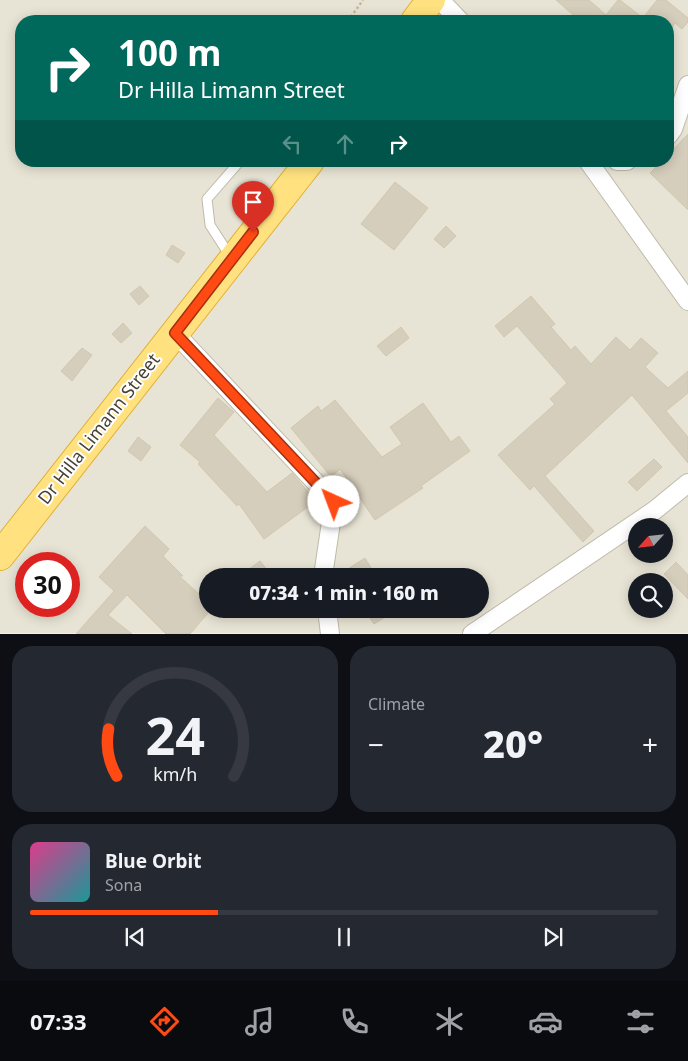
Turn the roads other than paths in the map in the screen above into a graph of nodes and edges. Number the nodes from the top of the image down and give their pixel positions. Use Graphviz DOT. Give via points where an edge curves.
graph roads {
  1 [pos="430,0"];
  2 [pos="440,0"];
  3 [pos="419,15"];
  4 [pos="454,15"];
  5 [pos="688,85"];
  6 [pos="674,129"];
  7 [pos="235,167"];
  8 [pos="302,167"];
  9 [pos="592,167"];
  10 [pos="231,259"];
  11 [pos="688,300"];
  12 [pos="175,333"];
  13 [pos="688,483"];
  14 [pos="0,556"];
  15 [pos="324,568"];
  16 [pos="328,618"];
  17 [pos="330,634"];
  18 [pos="472,634"];
  1 -- 3 [label="highway"];
  2 -- 4 [label="street"];
  5 -- 6 [label="street"];
  7 -- 10 [label="lane" via="208,199 210,225"];
  8 -- 10 [label="highway, Dr Hilla Limann Street"];
  9 -- 11 [label="street"];
  10 -- 12 [label="highway, Dr Hilla Limann Street"];
  12 -- 14 [label="highway, Dr Hilla Limann Street"];
  12 -- 15 [label="street" via="334,502"];
  13 -- 18 [label="street" via="655,510"];
  16 -- 17 [label="street"];
}
